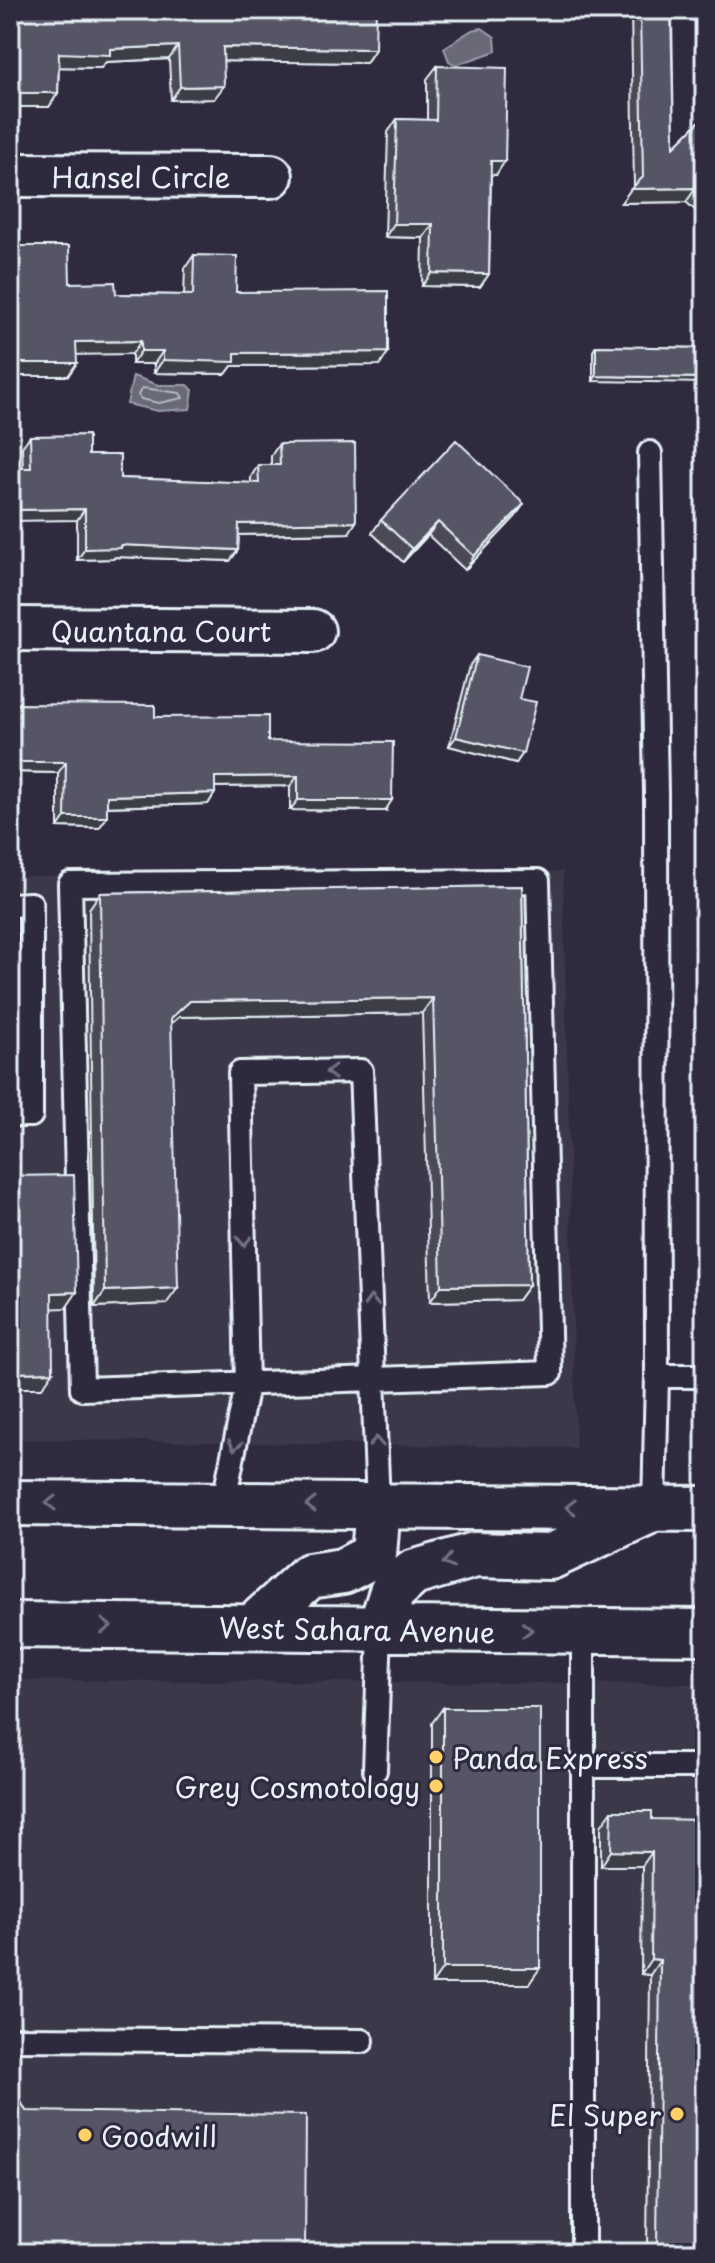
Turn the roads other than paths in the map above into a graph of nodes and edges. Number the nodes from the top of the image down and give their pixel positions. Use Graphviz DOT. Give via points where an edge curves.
graph roads {
  1 [pos="10,175"];
  2 [pos="271,176"];
  3 [pos="650,453"];
  4 [pos="10,629"];
  5 [pos="313,631"];
  6 [pos="10,905"];
  7 [pos="10,1115"];
  8 [pos="657,1376"];
  9 [pos="705,1376"];
  10 [pos="374,1379"];
  11 [pos="247,1385"];
  12 [pos="10,1503"];
  13 [pos="223,1505"];
  14 [pos="378,1505"];
  15 [pos="654,1508"];
  16 [pos="705,1509"];
  17 [pos="10,1625"];
  18 [pos="253,1627"];
  19 [pos="380,1629"];
  20 [pos="583,1631"];
  21 [pos="705,1632"];
  22 [pos="581,1766"];
  23 [pos="705,1766"];
  24 [pos="375,1770"];
  25 [pos="10,2039"];
  26 [pos="362,2041"];
  27 [pos="583,2253"];
  1 -- 2 [label="street, Hansel Circle"];
  3 -- 8 [label="lane"];
  4 -- 5 [label="street, Quantana Court"];
  6 -- 7 [label="lane" via="31,904 31,1115"];
  8 -- 9 [label="lane"];
  8 -- 15 [label="lane"];
  10 -- 11 [label="lane"];
  10 -- 11 [label="lane, one-way" via="361,1071 240,1073"];
  10 -- 11 [label="lane" via="550,1373 538,881 70,884 82,1389"];
  14 -- 10 [label="lane, one-way"];
  11 -- 13 [label="lane, one-way"];
  13 -- 12 [label="main road, one-way"];
  14 -- 13 [label="main road, one-way"];
  15 -- 14 [label="main road, one-way"];
  14 -- 18 [label="main road" via="374,1555 343,1571 309,1576"];
  15 -- 16 [label="main road"];
  15 -- 19 [label="main road, one-way" via="550,1557 475,1555 413,1573 392,1592"];
  17 -- 18 [label="main road, West Sahara Avenue, one-way"];
  18 -- 19 [label="main road, West Sahara Avenue"];
  19 -- 20 [label="main road, West Sahara Avenue, one-way"];
  19 -- 24 [label="lane"];
  20 -- 21 [label="main road, West Sahara Avenue"];
  20 -- 22 [label="lane"];
  22 -- 23 [label="lane"];
  22 -- 27 [label="lane"];
  25 -- 26 [label="lane"];
}
